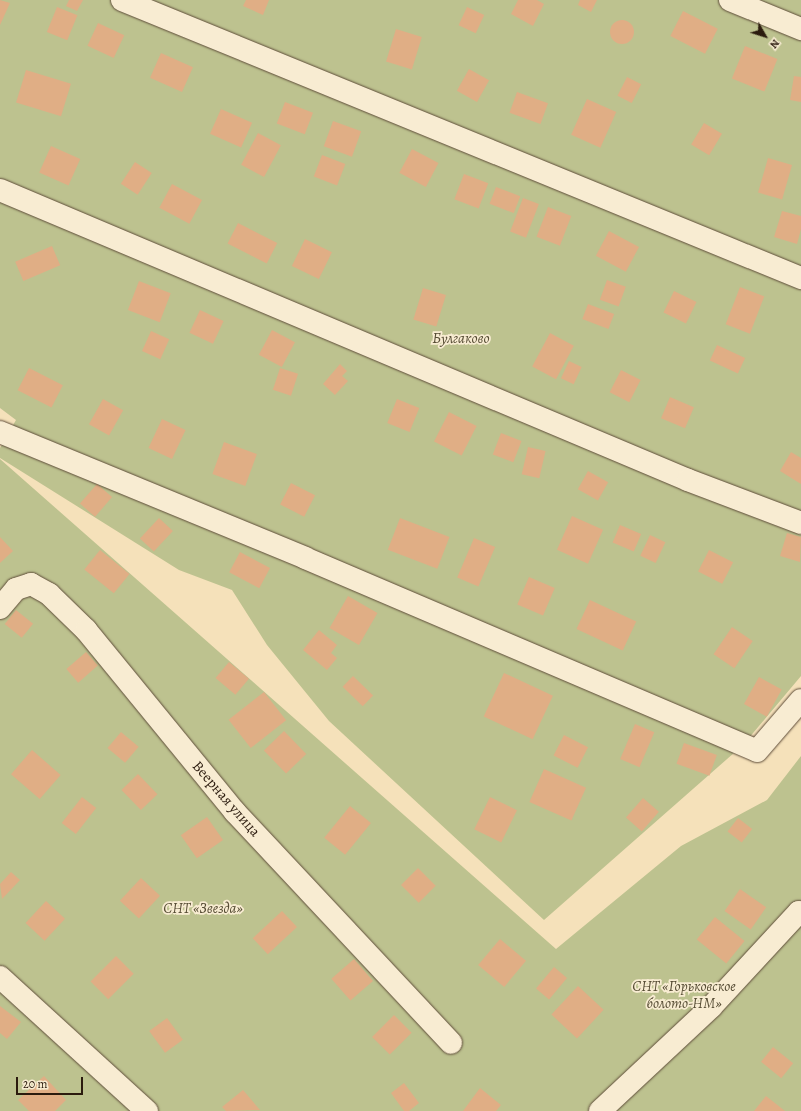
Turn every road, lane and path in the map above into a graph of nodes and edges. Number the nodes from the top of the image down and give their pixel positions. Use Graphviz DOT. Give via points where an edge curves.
graph roads {
  1 [pos="122,0"];
  2 [pos="730,0"];
  3 [pos="801,29"];
  4 [pos="0,190"];
  5 [pos="801,278"];
  6 [pos="0,432"];
  7 [pos="801,523"];
  8 [pos="0,608"];
  9 [pos="801,700"];
  10 [pos="801,913"];
  11 [pos="0,977"];
  12 [pos="451,1042"];
  13 [pos="147,1111"];
  14 [pos="600,1111"];
  1 -- 5 [label="street"];
  2 -- 3 [label="street"];
  4 -- 7 [label="street" via="681,477"];
  6 -- 9 [label="street" via="312,561 757,751"];
  8 -- 12 [label="street, Веерная улица" via="16,589 31,584 60,604 86,630 235,812"];
  10 -- 14 [label="street" via="799,912 710,1007"];
  11 -- 13 [label="street"];
}
